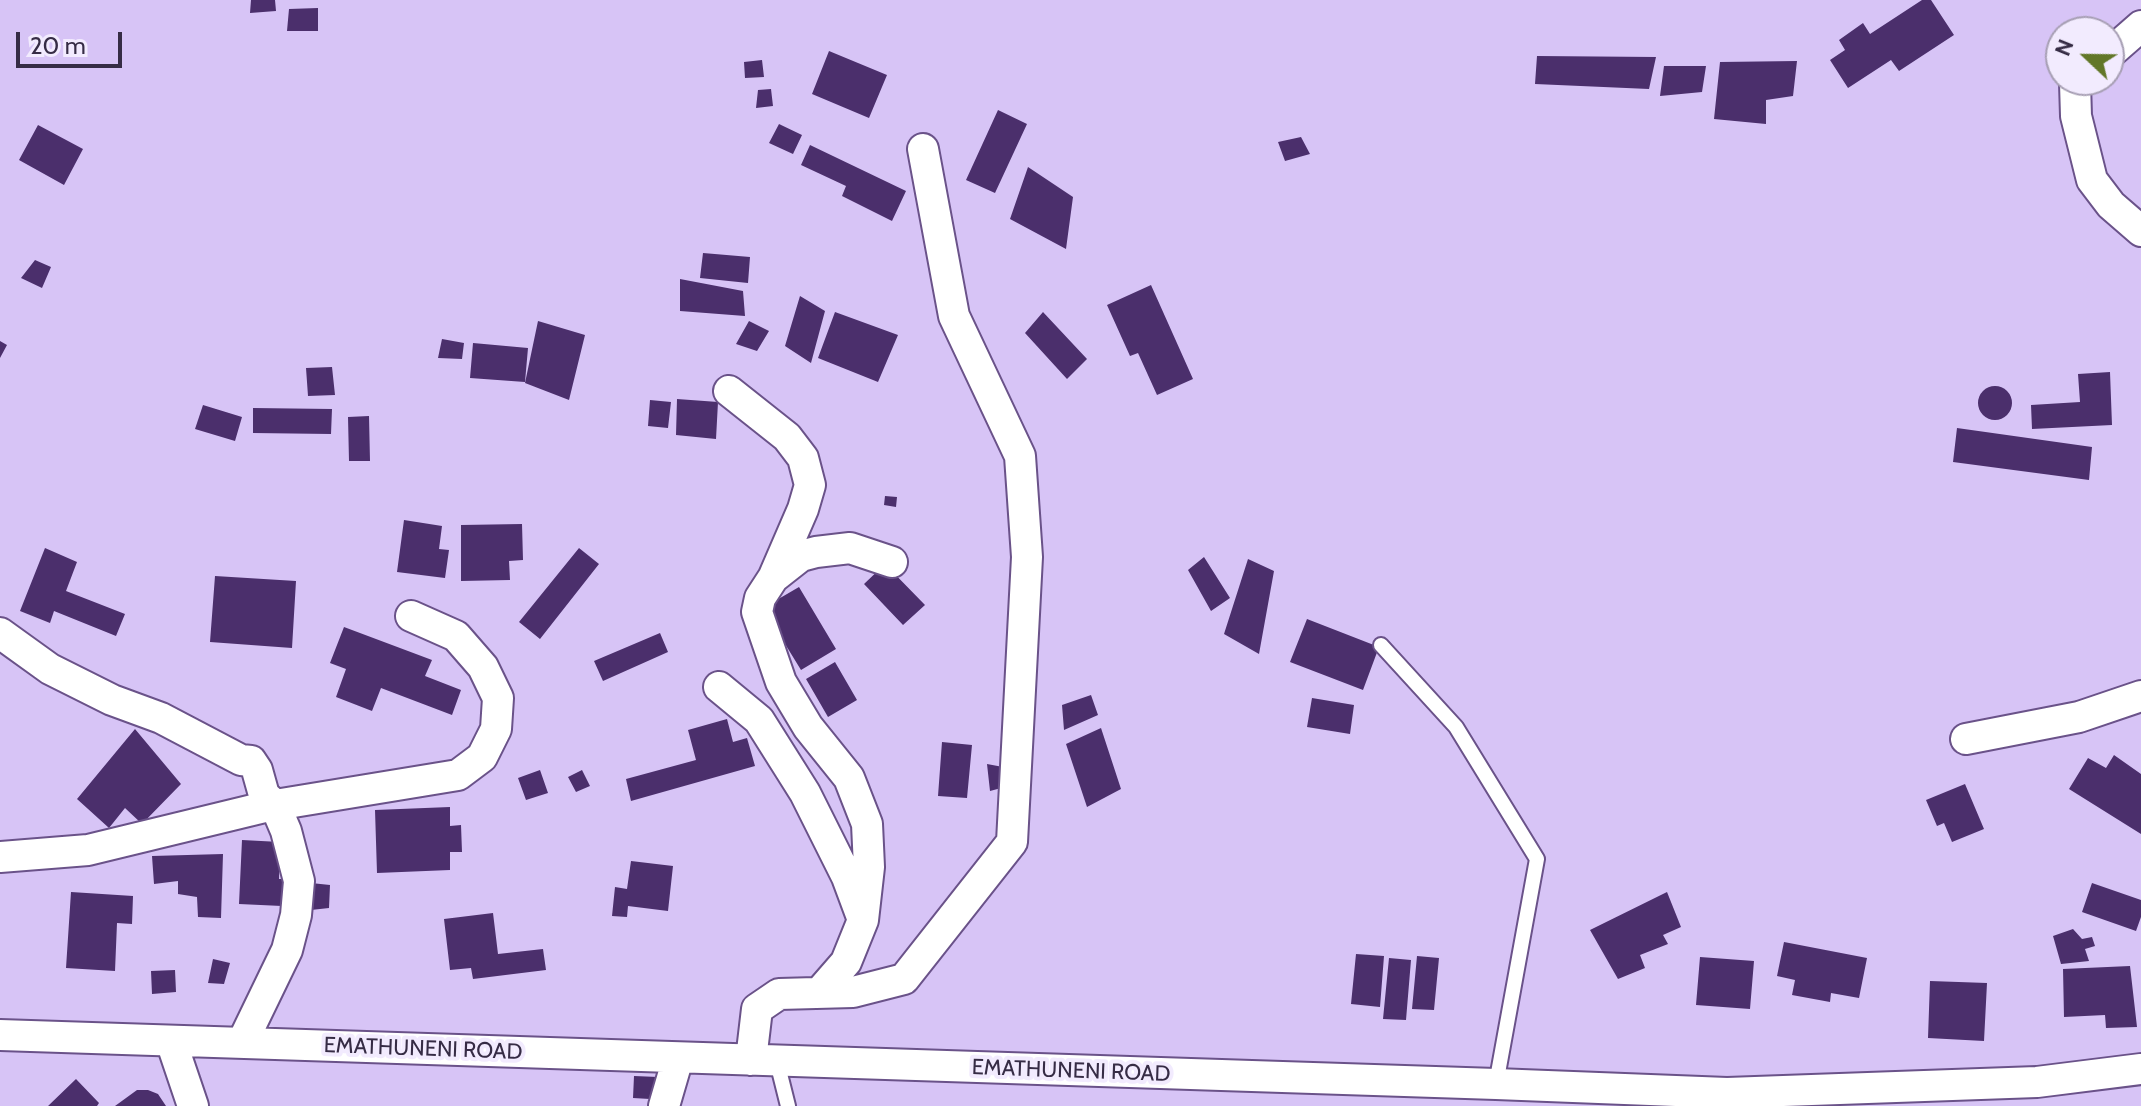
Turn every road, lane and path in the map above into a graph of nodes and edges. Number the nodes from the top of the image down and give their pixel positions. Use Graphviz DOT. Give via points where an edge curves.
graph roads {
  1 [pos="2141,26"];
  2 [pos="2125,40"];
  3 [pos="2075,96"];
  4 [pos="923,149"];
  5 [pos="2141,231"];
  6 [pos="729,391"];
  7 [pos="892,562"];
  8 [pos="773,578"];
  9 [pos="411,616"];
  10 [pos="0,633"];
  11 [pos="1381,645"];
  12 [pos="719,687"];
  13 [pos="2141,696"];
  14 [pos="1966,739"];
  15 [pos="275,805"];
  16 [pos="0,857"];
  17 [pos="863,920"];
  18 [pos="819,993"];
  19 [pos="0,1035"];
  20 [pos="171,1041"];
  21 [pos="242,1043"];
  22 [pos="678,1058"];
  23 [pos="764,1061"];
  24 [pos="2141,1069"];
  25 [pos="1496,1084"];
  26 [pos="2038,1094"];
  27 [pos="1724,1100"];
  28 [pos="193,1106"];
  29 [pos="664,1106"];
  30 [pos="788,1106"];
  1 -- 2 [label="street"];
  3 -- 5 [label="street" via="2092,180"];
  4 -- 18 [label="street" via="954,316 1020,456 1027,557 1012,842 904,979 853,992"];
  6 -- 8 [label="street" via="787,437 803,458 810,485"];
  7 -- 8 [label="street" via="850,548 816,552 801,556"];
  8 -- 17 [label="street" via="757,612 781,682 849,778 867,824"];
  9 -- 15 [label="street" via="456,636 483,667 498,698 496,729 482,757 458,775"];
  10 -- 15 [label="street" via="50,669 251,761 264,795"];
  11 -- 25 [label="lane" via="1456,727 1537,859"];
  12 -- 17 [label="street" via="759,720 805,793"];
  13 -- 14 [label="street" via="2079,717"];
  15 -- 16 [label="street" via="88,850"];
  15 -- 21 [label="street" via="299,881 296,915 287,950"];
  17 -- 18 [label="street" via="846,962"];
  18 -- 23 [label="street" via="779,994 757,1009"];
  19 -- 20 [label="street, EMATHUNENI ROAD"];
  20 -- 21 [label="street, EMATHUNENI ROAD"];
  20 -- 28 [label="street"];
  21 -- 22 [label="street, EMATHUNENI ROAD"];
  22 -- 23 [label="street, EMATHUNENI ROAD"];
  22 -- 29 [label="street"];
  23 -- 25 [label="street, EMATHUNENI ROAD"];
  23 -- 30 [label="lane"];
  24 -- 26 [label="street, EMATHUNENI ROAD"];
  25 -- 27 [label="street, EMATHUNENI ROAD"];
  26 -- 27 [label="street, EMATHUNENI ROAD"];
}
